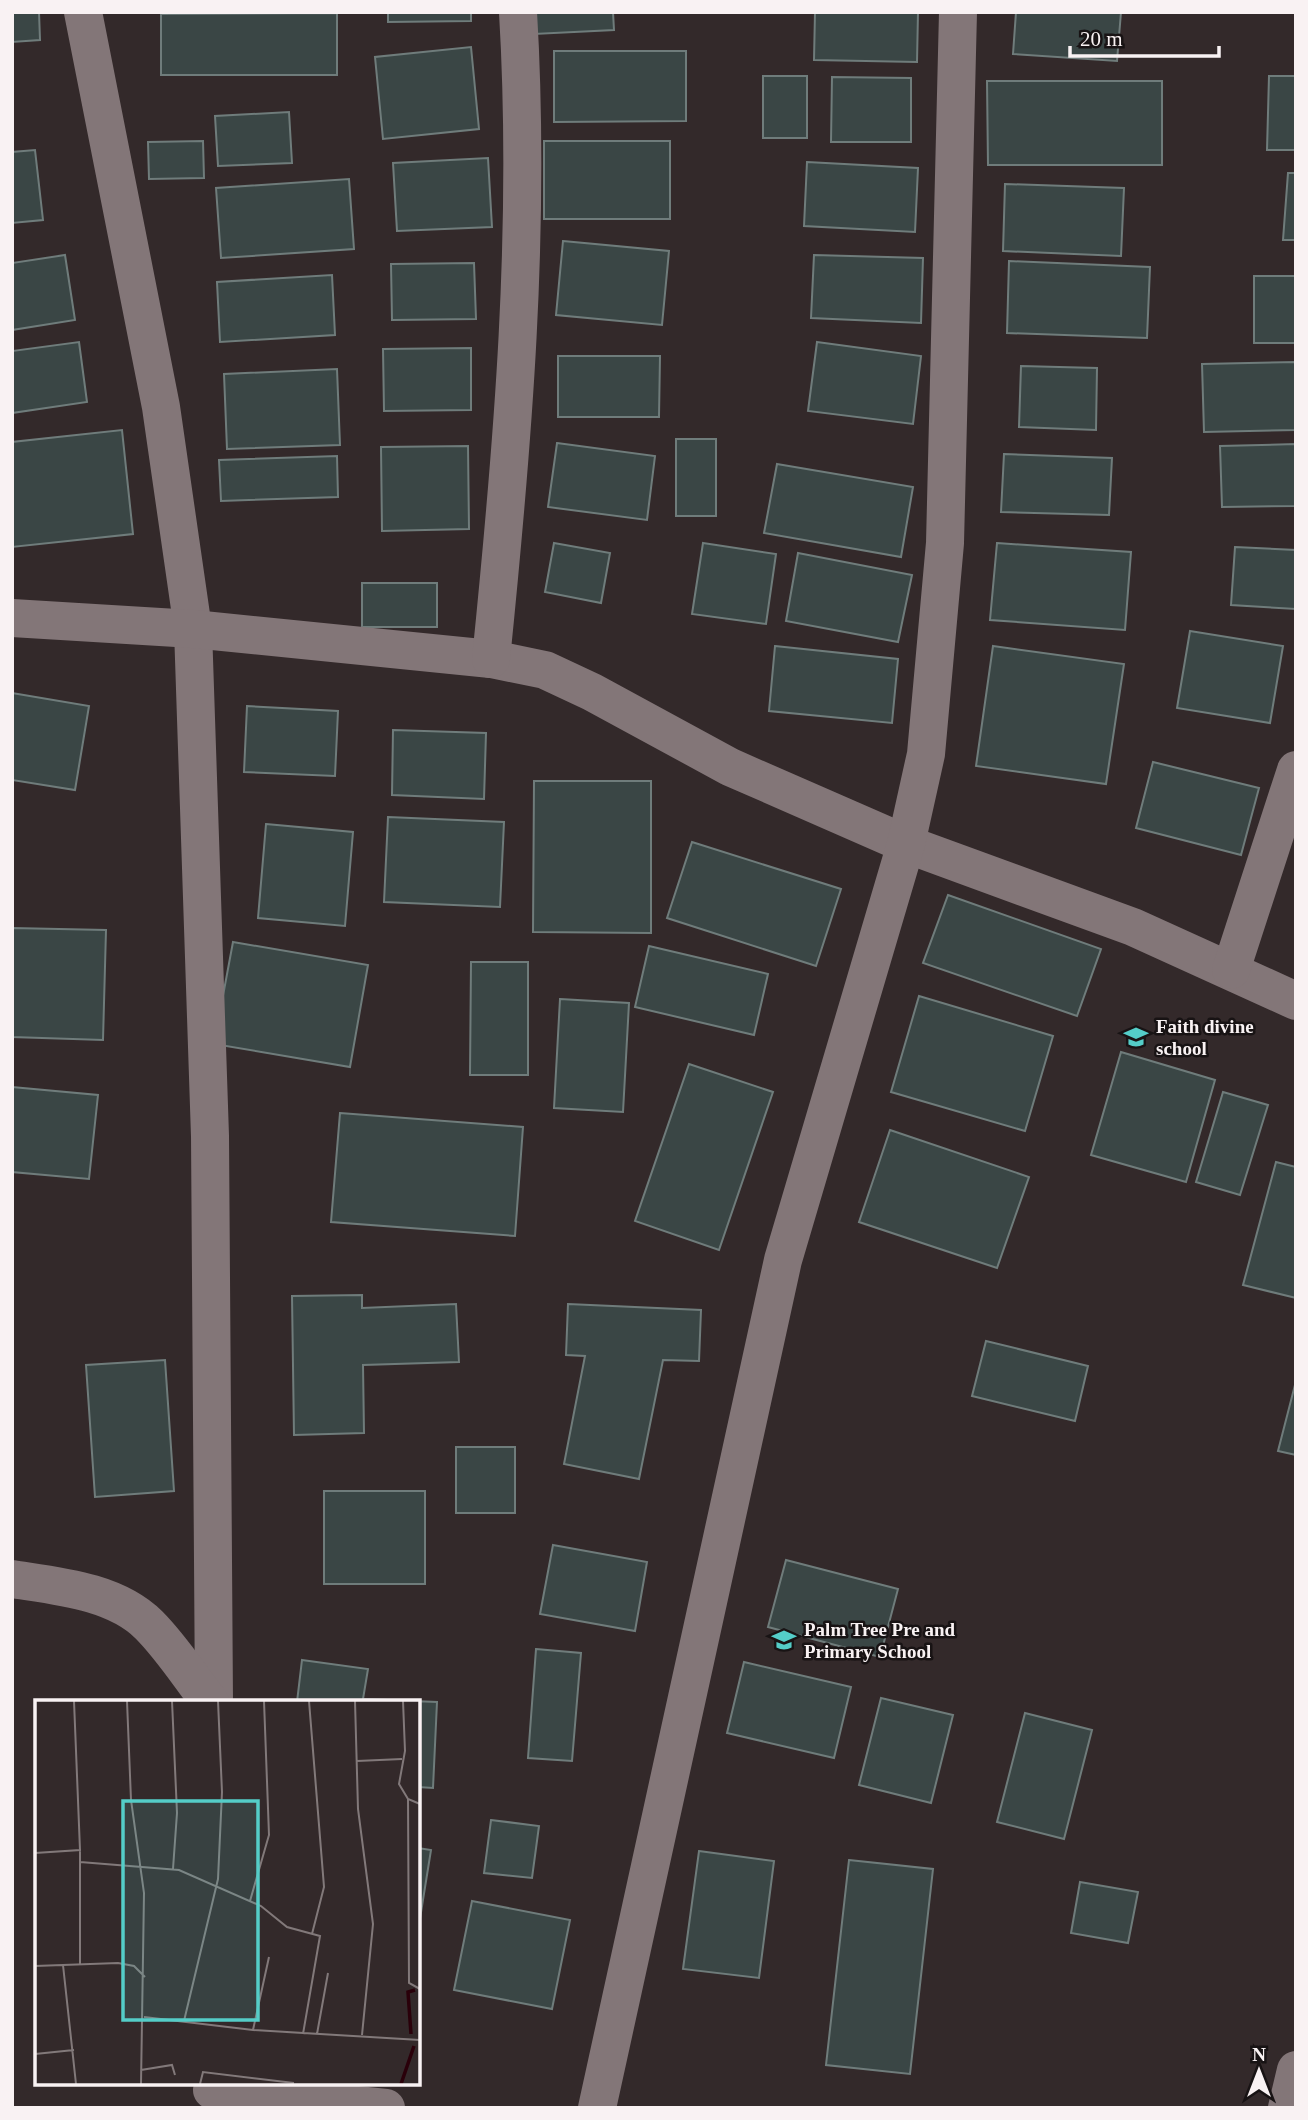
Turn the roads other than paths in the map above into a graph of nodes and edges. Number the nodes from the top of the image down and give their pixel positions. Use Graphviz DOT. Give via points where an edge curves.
graph roads {
  1 [pos="83,12"];
  2 [pos="518,12"];
  3 [pos="958,12"];
  4 [pos="12,618"];
  5 [pos="193,629"];
  6 [pos="491,659"];
  7 [pos="1296,770"];
  8 [pos="906,844"];
  9 [pos="1231,970"];
  10 [pos="1296,1001"];
  11 [pos="12,1579"];
  12 [pos="210,1700"];
  13 [pos="212,1700"];
  14 [pos="1296,2070"];
  15 [pos="212,2094"];
  16 [pos="386,2108"];
  17 [pos="597,2108"];
  18 [pos="1287,2108"];
  1 -- 5 [label="street" via="161,407"];
  2 -- 6 [label="street" via="524,115 518,366"];
  3 -- 8 [label="street" via="946,543 926,754"];
  4 -- 5 [label="street"];
  5 -- 6 [label="street"];
  5 -- 13 [label="street" via="210,1136"];
  6 -- 8 [label="street" via="545,670 730,767"];
  7 -- 9 [label="street"];
  8 -- 9 [label="street" via="1133,927"];
  8 -- 17 [label="street" via="783,1260"];
  9 -- 10 [label="street"];
  11 -- 12 [label="street" via="70,1588 115,1602 148,1624"];
  14 -- 18 [label="street"];
  15 -- 16 [label="street"];
}
